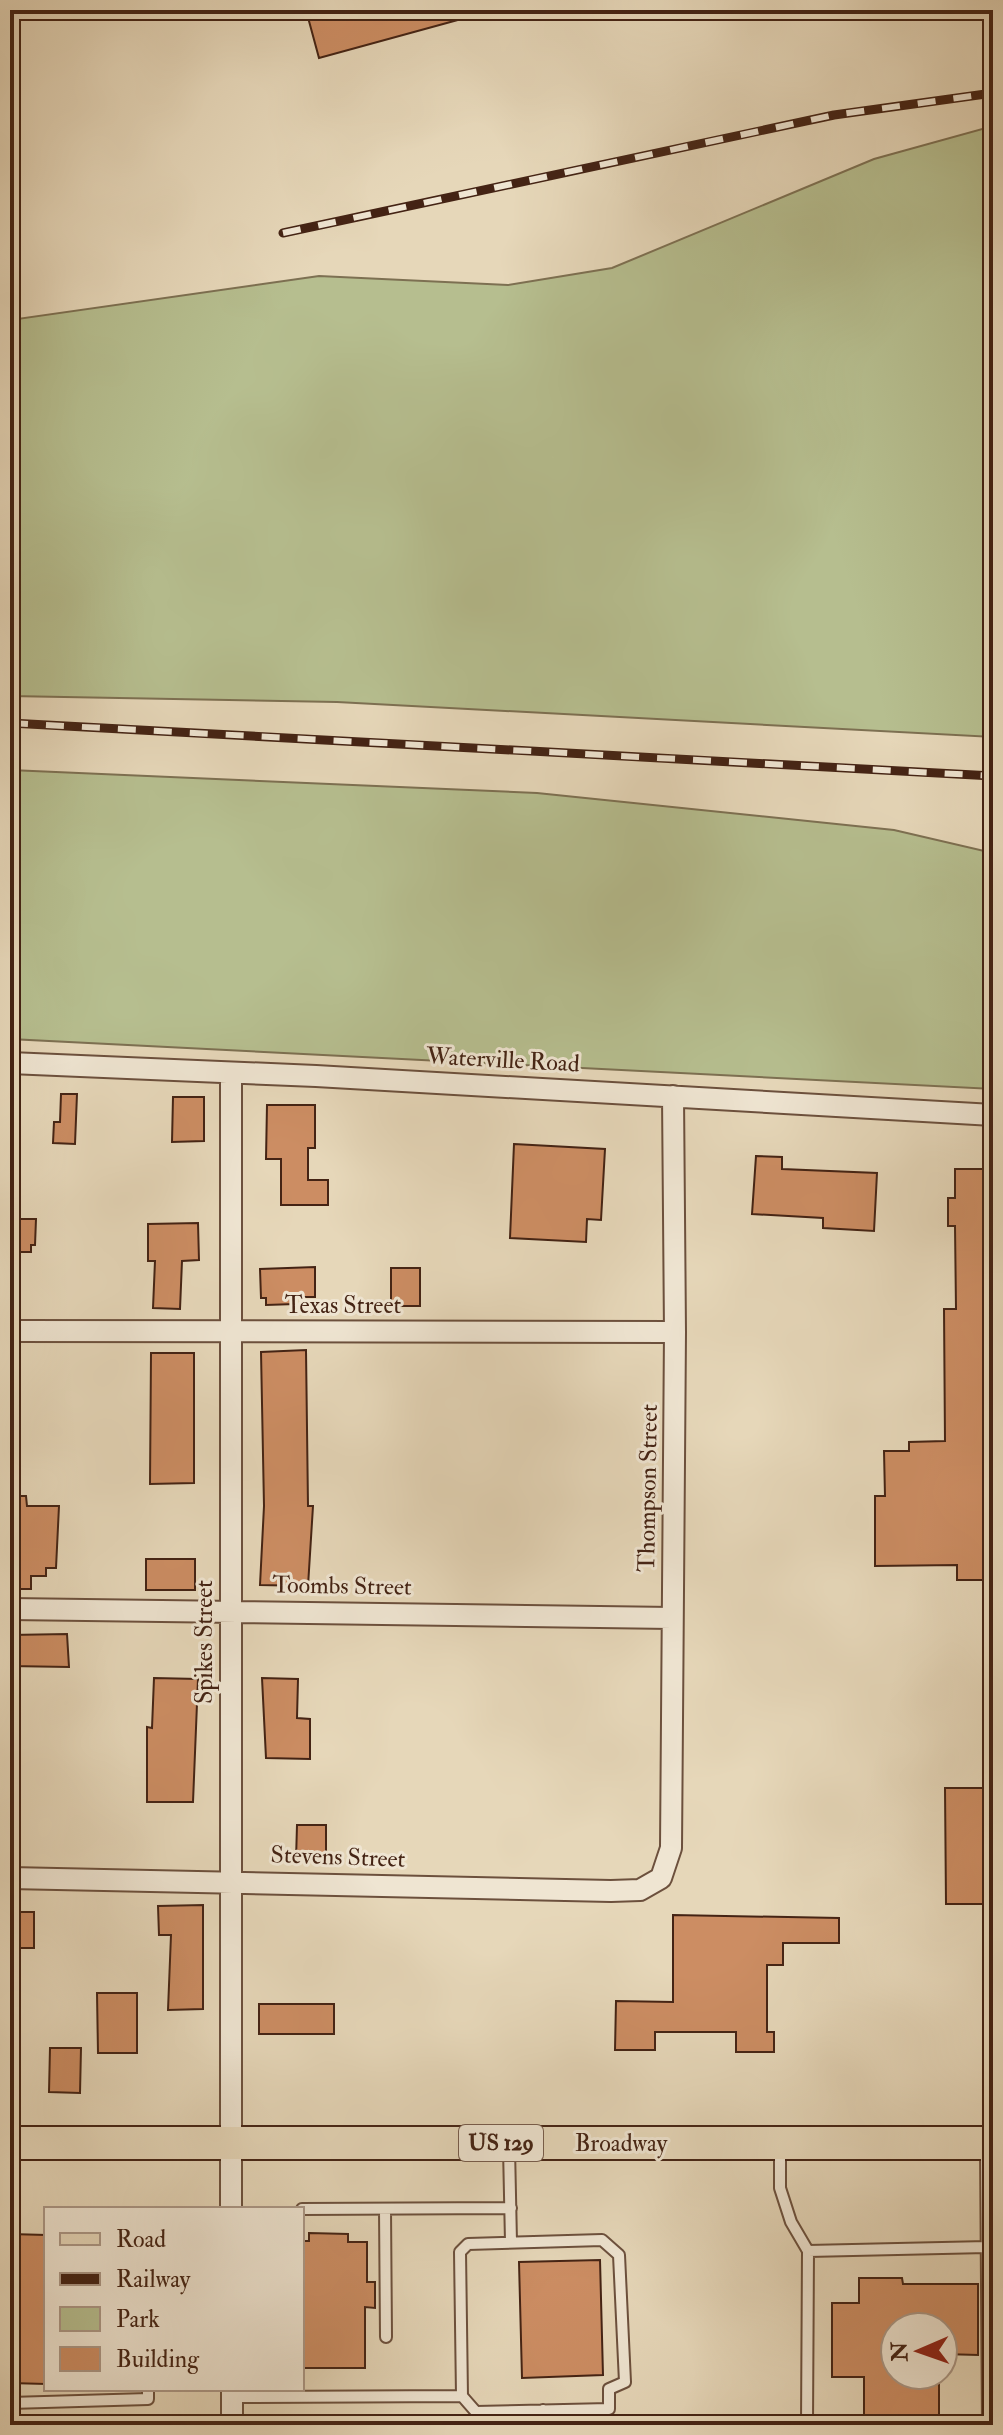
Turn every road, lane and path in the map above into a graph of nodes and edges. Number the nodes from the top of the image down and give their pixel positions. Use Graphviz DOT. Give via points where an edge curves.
graph roads {
  1 [pos="10,1063"];
  2 [pos="231,1074"];
  3 [pos="673,1096"];
  4 [pos="993,1115"];
  5 [pos="10,1331"];
  6 [pos="231,1331"];
  7 [pos="675,1332"];
  8 [pos="10,1609"];
  9 [pos="231,1611"];
  10 [pos="672,1618"];
  11 [pos="10,1878"];
  12 [pos="661,1878"];
  13 [pos="229,1880"];
  14 [pos="10,2143"];
  15 [pos="231,2143"];
  16 [pos="509,2143"];
  17 [pos="780,2143"];
  18 [pos="990,2143"];
  19 [pos="231,2207"];
  20 [pos="511,2208"];
  21 [pos="304,2209"];
  22 [pos="385,2209"];
  23 [pos="511,2242"];
  24 [pos="987,2247"];
  25 [pos="808,2251"];
  26 [pos="386,2337"];
  27 [pos="148,2391"];
  28 [pos="232,2393"];
  29 [pos="462,2396"];
  30 [pos="10,2403"];
  31 [pos="543,2410"];
  32 [pos="232,2425"];
  33 [pos="543,2425"];
  34 [pos="807,2425"];
  35 [pos="988,2425"];
  1 -- 2 [label="street, Waterville Road"];
  2 -- 3 [label="street, Waterville Road"];
  2 -- 6 [label="street, Spikes Street"];
  3 -- 4 [label="street, Waterville Road"];
  3 -- 7 [label="street, Thompson Street"];
  5 -- 6 [label="street, Texas Street"];
  6 -- 7 [label="street, Texas Street"];
  6 -- 9 [label="street, Spikes Street"];
  7 -- 10 [label="street, Thompson Street"];
  8 -- 9 [label="street, Toombs Street"];
  9 -- 10 [label="street, Toombs Street"];
  9 -- 13 [label="street, Spikes Street"];
  10 -- 12 [label="street, Thompson Street" via="671,1848"];
  11 -- 13 [label="street, Stevens Street"];
  12 -- 13 [label="street, Stevens Street" via="640,1890 611,1891"];
  13 -- 15 [label="street, Spikes Street"];
  14 -- 15 [label="main road, Broadway / US 129"];
  15 -- 16 [label="main road, Broadway / US 129"];
  15 -- 19 [label="street, Spikes Street"];
  16 -- 17 [label="main road, Broadway / US 129"];
  16 -- 20 [label="lane"];
  17 -- 18 [label="main road, Broadway / US 129"];
  17 -- 25 [label="lane" via="780,2188"];
  18 -- 24 [label="lane"];
  20 -- 22 [label="lane"];
  20 -- 23 [label="lane"];
  21 -- 22 [label="lane"];
  22 -- 26 [label="lane"];
  23 -- 29 [label="lane" via="468,2244 460,2252"];
  23 -- 31 [label="lane" via="602,2240 619,2255 625,2382 609,2389 609,2409"];
  24 -- 25 [label="lane"];
  24 -- 35 [label="lane"];
  25 -- 34 [label="lane"];
  27 -- 30 [label="lane" via="148,2399"];
  28 -- 29 [label="lane"];
  28 -- 32 [label="street"];
  29 -- 31 [label="lane" via="476,2412"];
  31 -- 33 [label="lane"];
}
